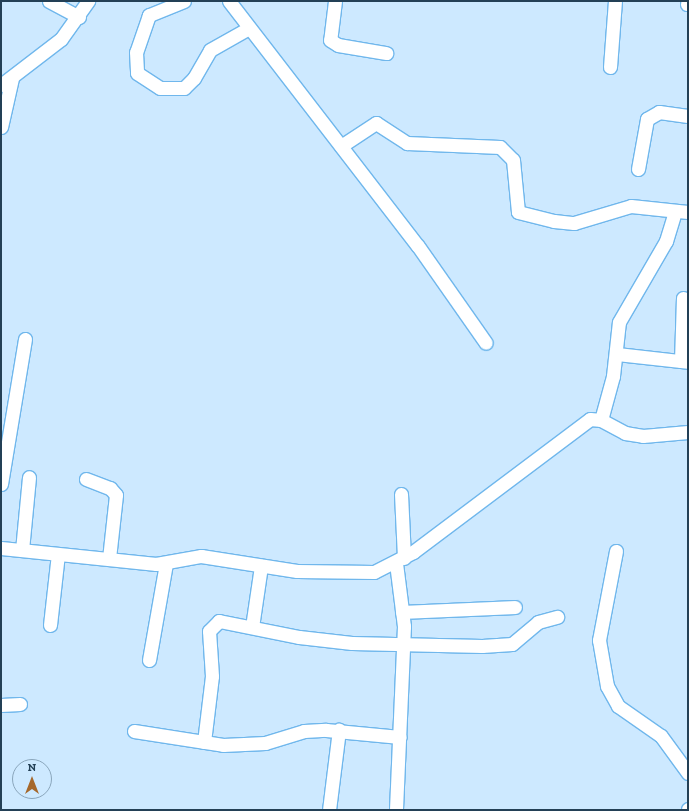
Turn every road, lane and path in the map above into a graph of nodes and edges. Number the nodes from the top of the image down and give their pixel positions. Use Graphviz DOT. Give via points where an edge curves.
graph roads {
  1 [pos="49,1"];
  2 [pos="184,1"];
  3 [pos="229,1"];
  4 [pos="335,1"];
  5 [pos="615,1"];
  6 [pos="86,2"];
  7 [pos="79,17"];
  8 [pos="249,28"];
  9 [pos="386,53"];
  10 [pos="610,67"];
  11 [pos="12,78"];
  12 [pos="1,85"];
  13 [pos="688,116"];
  14 [pos="1,127"];
  15 [pos="340,146"];
  16 [pos="638,169"];
  17 [pos="675,212"];
  18 [pos="688,212"];
  19 [pos="683,298"];
  20 [pos="25,339"];
  21 [pos="486,343"];
  22 [pos="617,354"];
  23 [pos="685,361"];
  24 [pos="602,420"];
  25 [pos="688,432"];
  26 [pos="29,477"];
  27 [pos="86,479"];
  28 [pos="1,484"];
  29 [pos="400,494"];
  30 [pos="1,548"];
  31 [pos="22,550"];
  32 [pos="616,551"];
  33 [pos="58,554"];
  34 [pos="109,558"];
  35 [pos="400,560"];
  36 [pos="166,564"];
  37 [pos="261,566"];
  38 [pos="516,607"];
  39 [pos="402,612"];
  40 [pos="557,617"];
  41 [pos="50,625"];
  42 [pos="252,627"];
  43 [pos="404,645"];
  44 [pos="149,660"];
  45 [pos="20,704"];
  46 [pos="1,705"];
  47 [pos="339,730"];
  48 [pos="134,731"];
  49 [pos="400,737"];
  50 [pos="204,742"];
  51 [pos="688,773"];
  52 [pos="329,810"];
  53 [pos="396,810"];
  1 -- 7 [label="street"];
  2 -- 8 [label="street" via="149,15 134,60 137,73 160,88 184,88 194,78 210,50"];
  3 -- 8 [label="street"];
  4 -- 9 [label="street" via="329,36 333,43"];
  5 -- 10 [label="street"];
  6 -- 7 [label="street"];
  7 -- 11 [label="street" via="61,39"];
  8 -- 15 [label="street"];
  11 -- 12 [label="street"];
  11 -- 14 [label="street"];
  13 -- 16 [label="street" via="659,112 647,119"];
  15 -- 17 [label="street" via="376,123 407,143 500,147 513,160 518,212 554,222 574,223 631,206"];
  15 -- 21 [label="street" via="418,246"];
  17 -- 18 [label="street"];
  17 -- 22 [label="street" via="666,241 619,322"];
  19 -- 23 [label="street"];
  20 -- 28 [label="street"];
  22 -- 23 [label="street"];
  22 -- 24 [label="street"];
  24 -- 25 [label="street" via="615,430 643,436"];
  24 -- 35 [label="street" via="590,419 577,426"];
  26 -- 31 [label="street"];
  27 -- 34 [label="street" via="110,488 116,495"];
  29 -- 35 [label="street"];
  30 -- 31 [label="street"];
  31 -- 33 [label="street"];
  32 -- 51 [label="street" via="599,640 607,686 618,706 661,736"];
  33 -- 34 [label="street"];
  33 -- 41 [label="street"];
  34 -- 36 [label="street"];
  35 -- 37 [label="street" via="374,572 348,574"];
  35 -- 39 [label="street"];
  36 -- 37 [label="street" via="201,556"];
  36 -- 44 [label="street"];
  37 -- 42 [label="street"];
  38 -- 39 [label="street"];
  39 -- 43 [label="street"];
  40 -- 43 [label="street" via="538,622 508,645"];
  42 -- 43 [label="street" via="299,637"];
  42 -- 50 [label="street" via="223,621 211,626 212,676"];
  43 -- 49 [label="street"];
  45 -- 46 [label="street"];
  47 -- 49 [label="street"];
  47 -- 50 [label="street" via="304,731 265,744"];
  47 -- 52 [label="street"];
  48 -- 50 [label="street"];
  49 -- 53 [label="street"];
}
